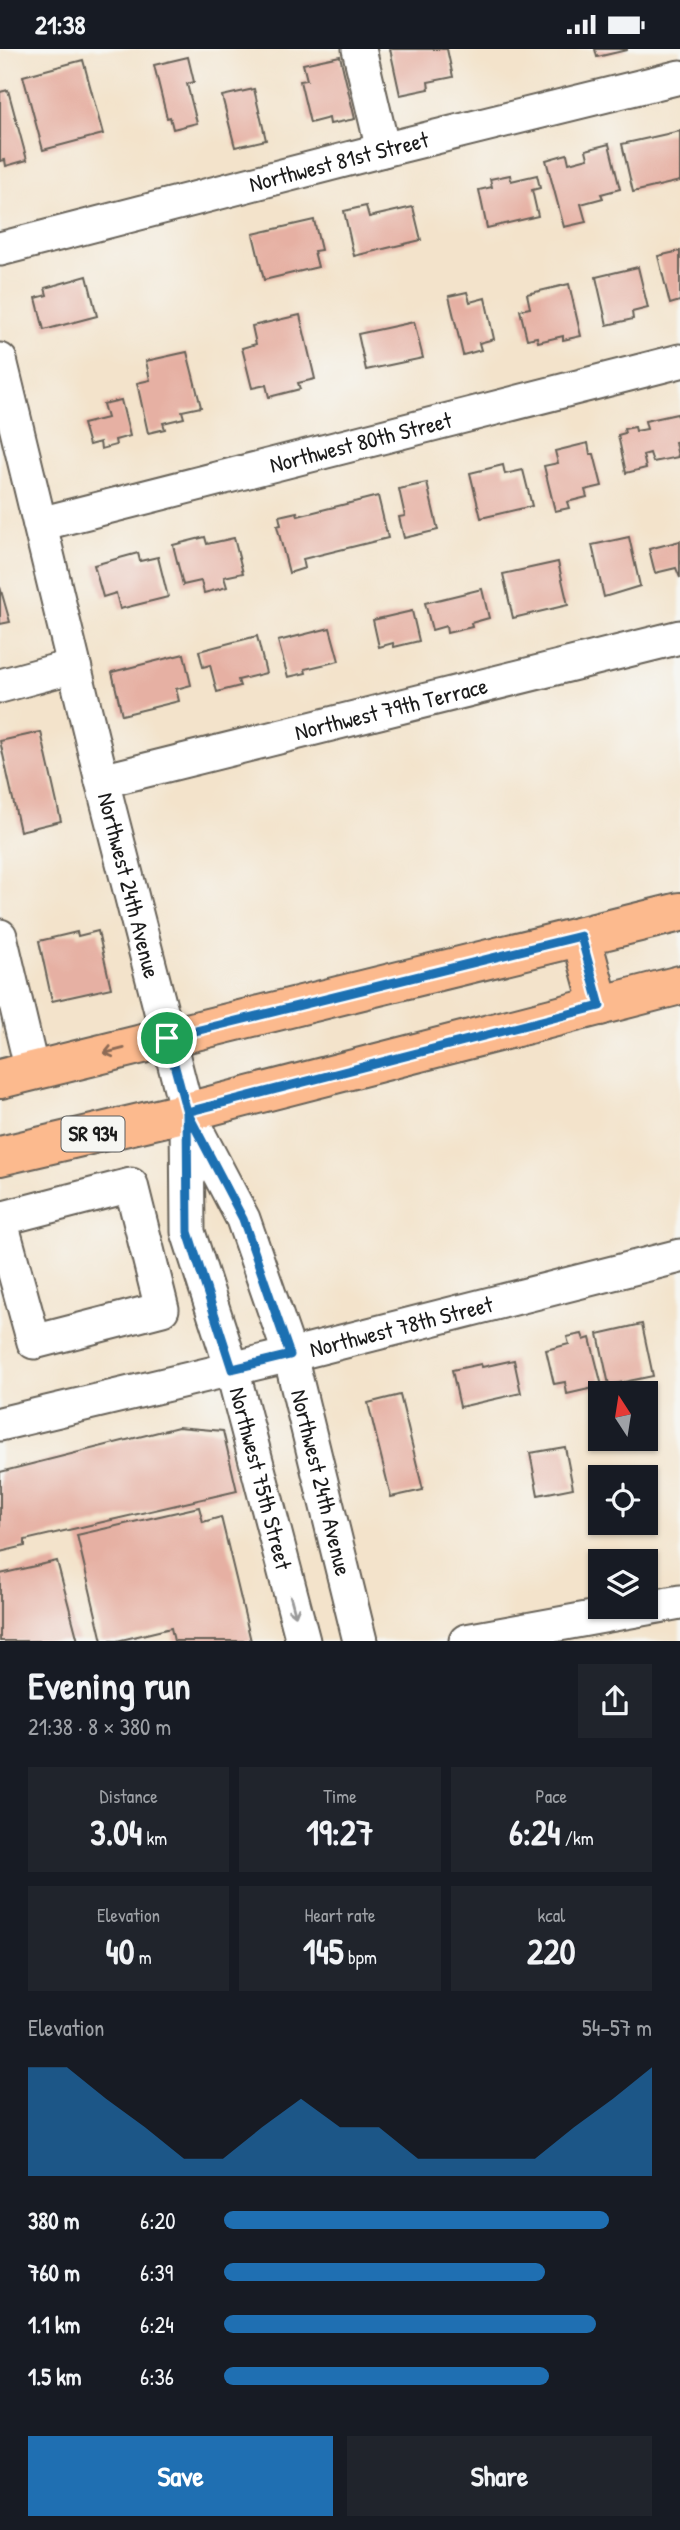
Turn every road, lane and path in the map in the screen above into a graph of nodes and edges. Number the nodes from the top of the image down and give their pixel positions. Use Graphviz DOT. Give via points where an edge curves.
graph roads {
  1 [pos="359,49"];
  2 [pos="680,77"];
  3 [pos="383,150"];
  4 [pos="0,249"];
  5 [pos="0,360"];
  6 [pos="680,361"];
  7 [pos="11,448"];
  8 [pos="40,524"];
  9 [pos="680,637"];
  10 [pos="74,666"];
  11 [pos="0,686"];
  12 [pos="102,781"];
  13 [pos="680,912"];
  14 [pos="0,936"];
  15 [pos="581,936"];
  16 [pos="680,985"];
  17 [pos="600,1006"];
  18 [pos="167,1038"];
  19 [pos="16,1075"];
  20 [pos="187,1112"];
  21 [pos="0,1156"];
  22 [pos="0,1219"];
  23 [pos="680,1256"];
  24 [pos="290,1355"];
  25 [pos="232,1369"];
  26 [pos="0,1424"];
  27 [pos="680,1602"];
  28 [pos="303,1641"];
  29 [pos="360,1641"];
  30 [pos="466,1641"];
  1 -- 3 [label="street"];
  2 -- 3 [label="street, Northwest 81st Street"];
  3 -- 4 [label="street, Northwest 81st Street"];
  5 -- 7 [label="street, Northwest 24th Avenue"];
  6 -- 8 [label="street, Northwest 80th Street"];
  7 -- 8 [label="street, Northwest 24th Avenue"];
  8 -- 10 [label="street, Northwest 24th Avenue"];
  9 -- 12 [label="street, Northwest 79th Terrace"];
  10 -- 11 [label="street"];
  10 -- 12 [label="street, Northwest 24th Avenue"];
  12 -- 18 [label="street, Northwest 24th Avenue"];
  13 -- 15 [label="main road"];
  14 -- 19 [label="street"];
  15 -- 17 [label="main road"];
  15 -- 18 [label="main road"];
  16 -- 17 [label="main road, SR 934"];
  17 -- 20 [label="main road, SR 934"];
  18 -- 19 [label="main road, one-way"];
  18 -- 20 [label="street, Northwest 24th Avenue"];
  20 -- 21 [label="main road, SR 934"];
  20 -- 24 [label="street, Northwest 24th Avenue" via="243,1219"];
  20 -- 25 [label="street, Northwest 75th Street" via="188,1232"];
  22 -- 22 [label="street" via="34,1342 162,1308 131,1185"];
  23 -- 24 [label="street, Northwest 78th Street"];
  24 -- 25 [label="street, Northwest 78th Street"];
  24 -- 29 [label="street, Northwest 24th Avenue"];
  25 -- 26 [label="street, Northwest 78th Street"];
  25 -- 28 [label="street, Northwest 75th Street, one-way"];
  27 -- 30 [label="street"];
}
